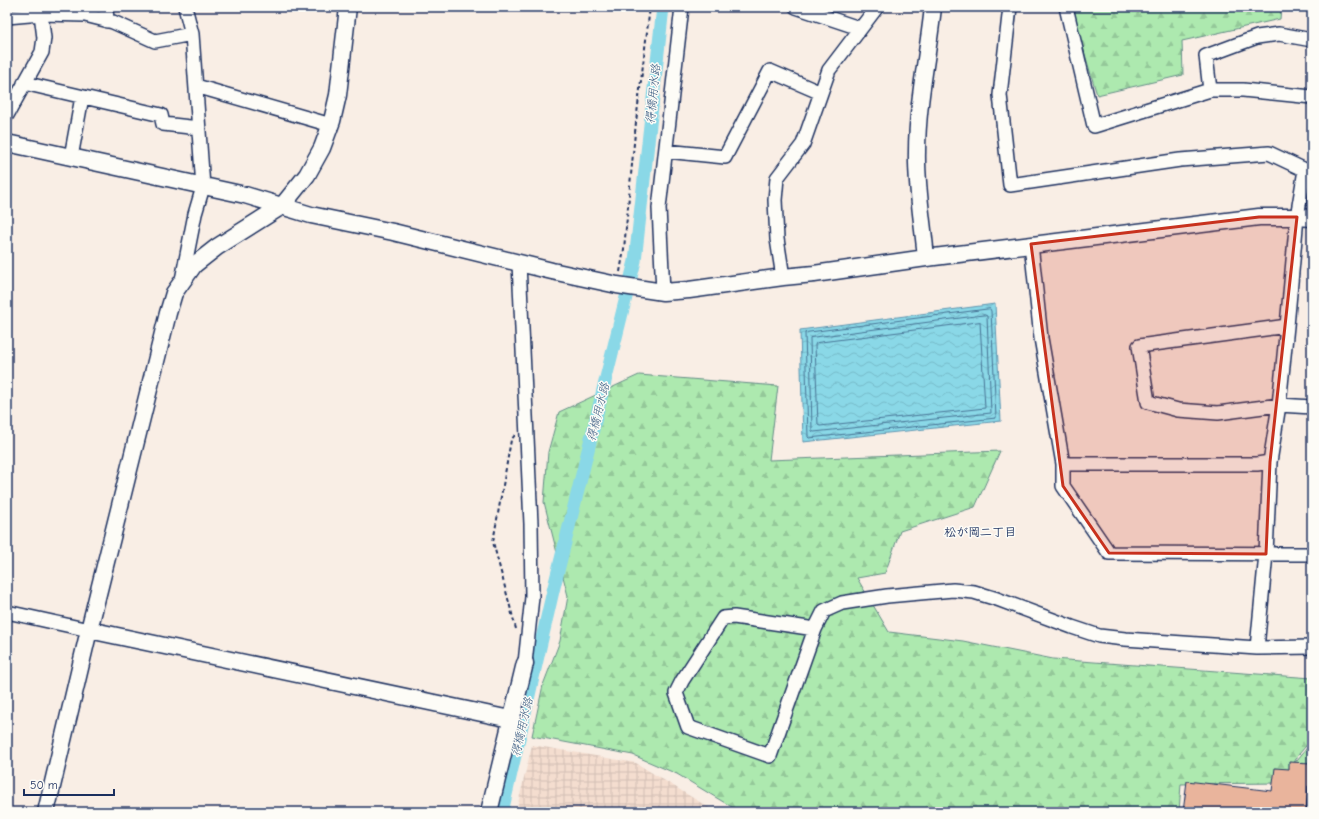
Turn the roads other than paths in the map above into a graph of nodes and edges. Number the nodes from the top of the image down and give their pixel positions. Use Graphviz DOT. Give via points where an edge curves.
graph roads {
  1 [pos="106,7"];
  2 [pos="185,7"];
  3 [pos="348,7"];
  4 [pos="682,7"];
  5 [pos="796,7"];
  6 [pos="877,7"];
  7 [pos="933,7"];
  8 [pos="1010,7"];
  9 [pos="1066,7"];
  10 [pos="43,10"];
  11 [pos="7,17"];
  12 [pos="107,21"];
  13 [pos="860,28"];
  14 [pos="192,34"];
  15 [pos="1312,40"];
  16 [pos="24,83"];
  17 [pos="196,86"];
  18 [pos="1210,90"];
  19 [pos="820,93"];
  20 [pos="82,97"];
  21 [pos="1312,97"];
  22 [pos="7,114"];
  23 [pos="331,125"];
  24 [pos="199,128"];
  25 [pos="7,143"];
  26 [pos="666,151"];
  27 [pos="71,157"];
  28 [pos="203,187"];
  29 [pos="282,206"];
  30 [pos="1305,218"];
  31 [pos="1031,244"];
  32 [pos="926,258"];
  33 [pos="518,263"];
  34 [pos="783,277"];
  35 [pos="181,283"];
  36 [pos="663,292"];
  37 [pos="1287,326"];
  38 [pos="1279,405"];
  39 [pos="1312,407"];
  40 [pos="1270,462"];
  41 [pos="1062,464"];
  42 [pos="1266,554"];
  43 [pos="1312,554"];
  44 [pos="7,612"];
  45 [pos="89,630"];
  46 [pos="815,630"];
  47 [pos="1312,647"];
  48 [pos="1257,648"];
  49 [pos="525,663"];
  50 [pos="510,719"];
  51 [pos="46,812"];
  52 [pos="489,812"];
  1 -- 12 [label="street"];
  2 -- 14 [label="street"];
  3 -- 23 [label="street" via="338,95"];
  4 -- 26 [label="street"];
  5 -- 13 [label="street"];
  6 -- 13 [label="street"];
  7 -- 32 [label="street" via="917,151 918,190"];
  8 -- 30 [label="street" via="1000,95 1010,185 1180,160 1269,153 1305,170"];
  9 -- 18 [label="street" via="1094,126"];
  10 -- 11 [label="street"];
  10 -- 12 [label="street" via="84,15"];
  10 -- 16 [label="street" via="42,52"];
  12 -- 14 [label="street" via="155,41"];
  13 -- 19 [label="street" via="829,70"];
  14 -- 17 [label="street"];
  15 -- 18 [label="street" via="1279,34 1257,37 1206,56"];
  16 -- 20 [label="street"];
  16 -- 22 [label="street"];
  17 -- 23 [label="street"];
  17 -- 24 [label="street"];
  18 -- 21 [label="street" via="1243,90"];
  19 -- 26 [label="street" via="770,71 725,157"];
  19 -- 34 [label="street" via="803,144 777,178 777,239"];
  20 -- 24 [label="street" via="161,115 162,124"];
  20 -- 27 [label="street"];
  23 -- 29 [label="street" via="307,175"];
  24 -- 28 [label="street"];
  25 -- 27 [label="street"];
  26 -- 36 [label="street" via="659,208"];
  27 -- 28 [label="street"];
  28 -- 29 [label="street" via="245,195"];
  28 -- 35 [label="street"];
  29 -- 33 [label="street"];
  29 -- 35 [label="street" via="217,247 194,265"];
  30 -- 31 [label="street" via="1259,217"];
  30 -- 37 [label="street"];
  31 -- 32 [label="street"];
  31 -- 41 [label="street" via="1041,338"];
  32 -- 34 [label="street"];
  33 -- 36 [label="street"];
  33 -- 49 [label="street" via="531,524 532,597"];
  34 -- 36 [label="street"];
  35 -- 45 [label="street" via="174,293 168,312"];
  37 -- 38 [label="street"];
  37 -- 38 [label="street" via="1139,346 1148,402 1178,410 1218,413"];
  38 -- 39 [label="street"];
  38 -- 40 [label="street"];
  40 -- 41 [label="street"];
  40 -- 42 [label="street"];
  41 -- 42 [label="street" via="1063,486 1109,553"];
  42 -- 43 [label="street"];
  42 -- 48 [label="street"];
  44 -- 45 [label="street"];
  45 -- 50 [label="street"];
  45 -- 51 [label="street"];
  46 -- 46 [label="street" via="770,756 688,727 676,693 723,618 734,617"];
  46 -- 48 [label="street" via="824,611 842,603 953,590 974,592 997,599 1099,636"];
  47 -- 48 [label="street"];
  49 -- 50 [label="street"];
  50 -- 52 [label="street"];
}
